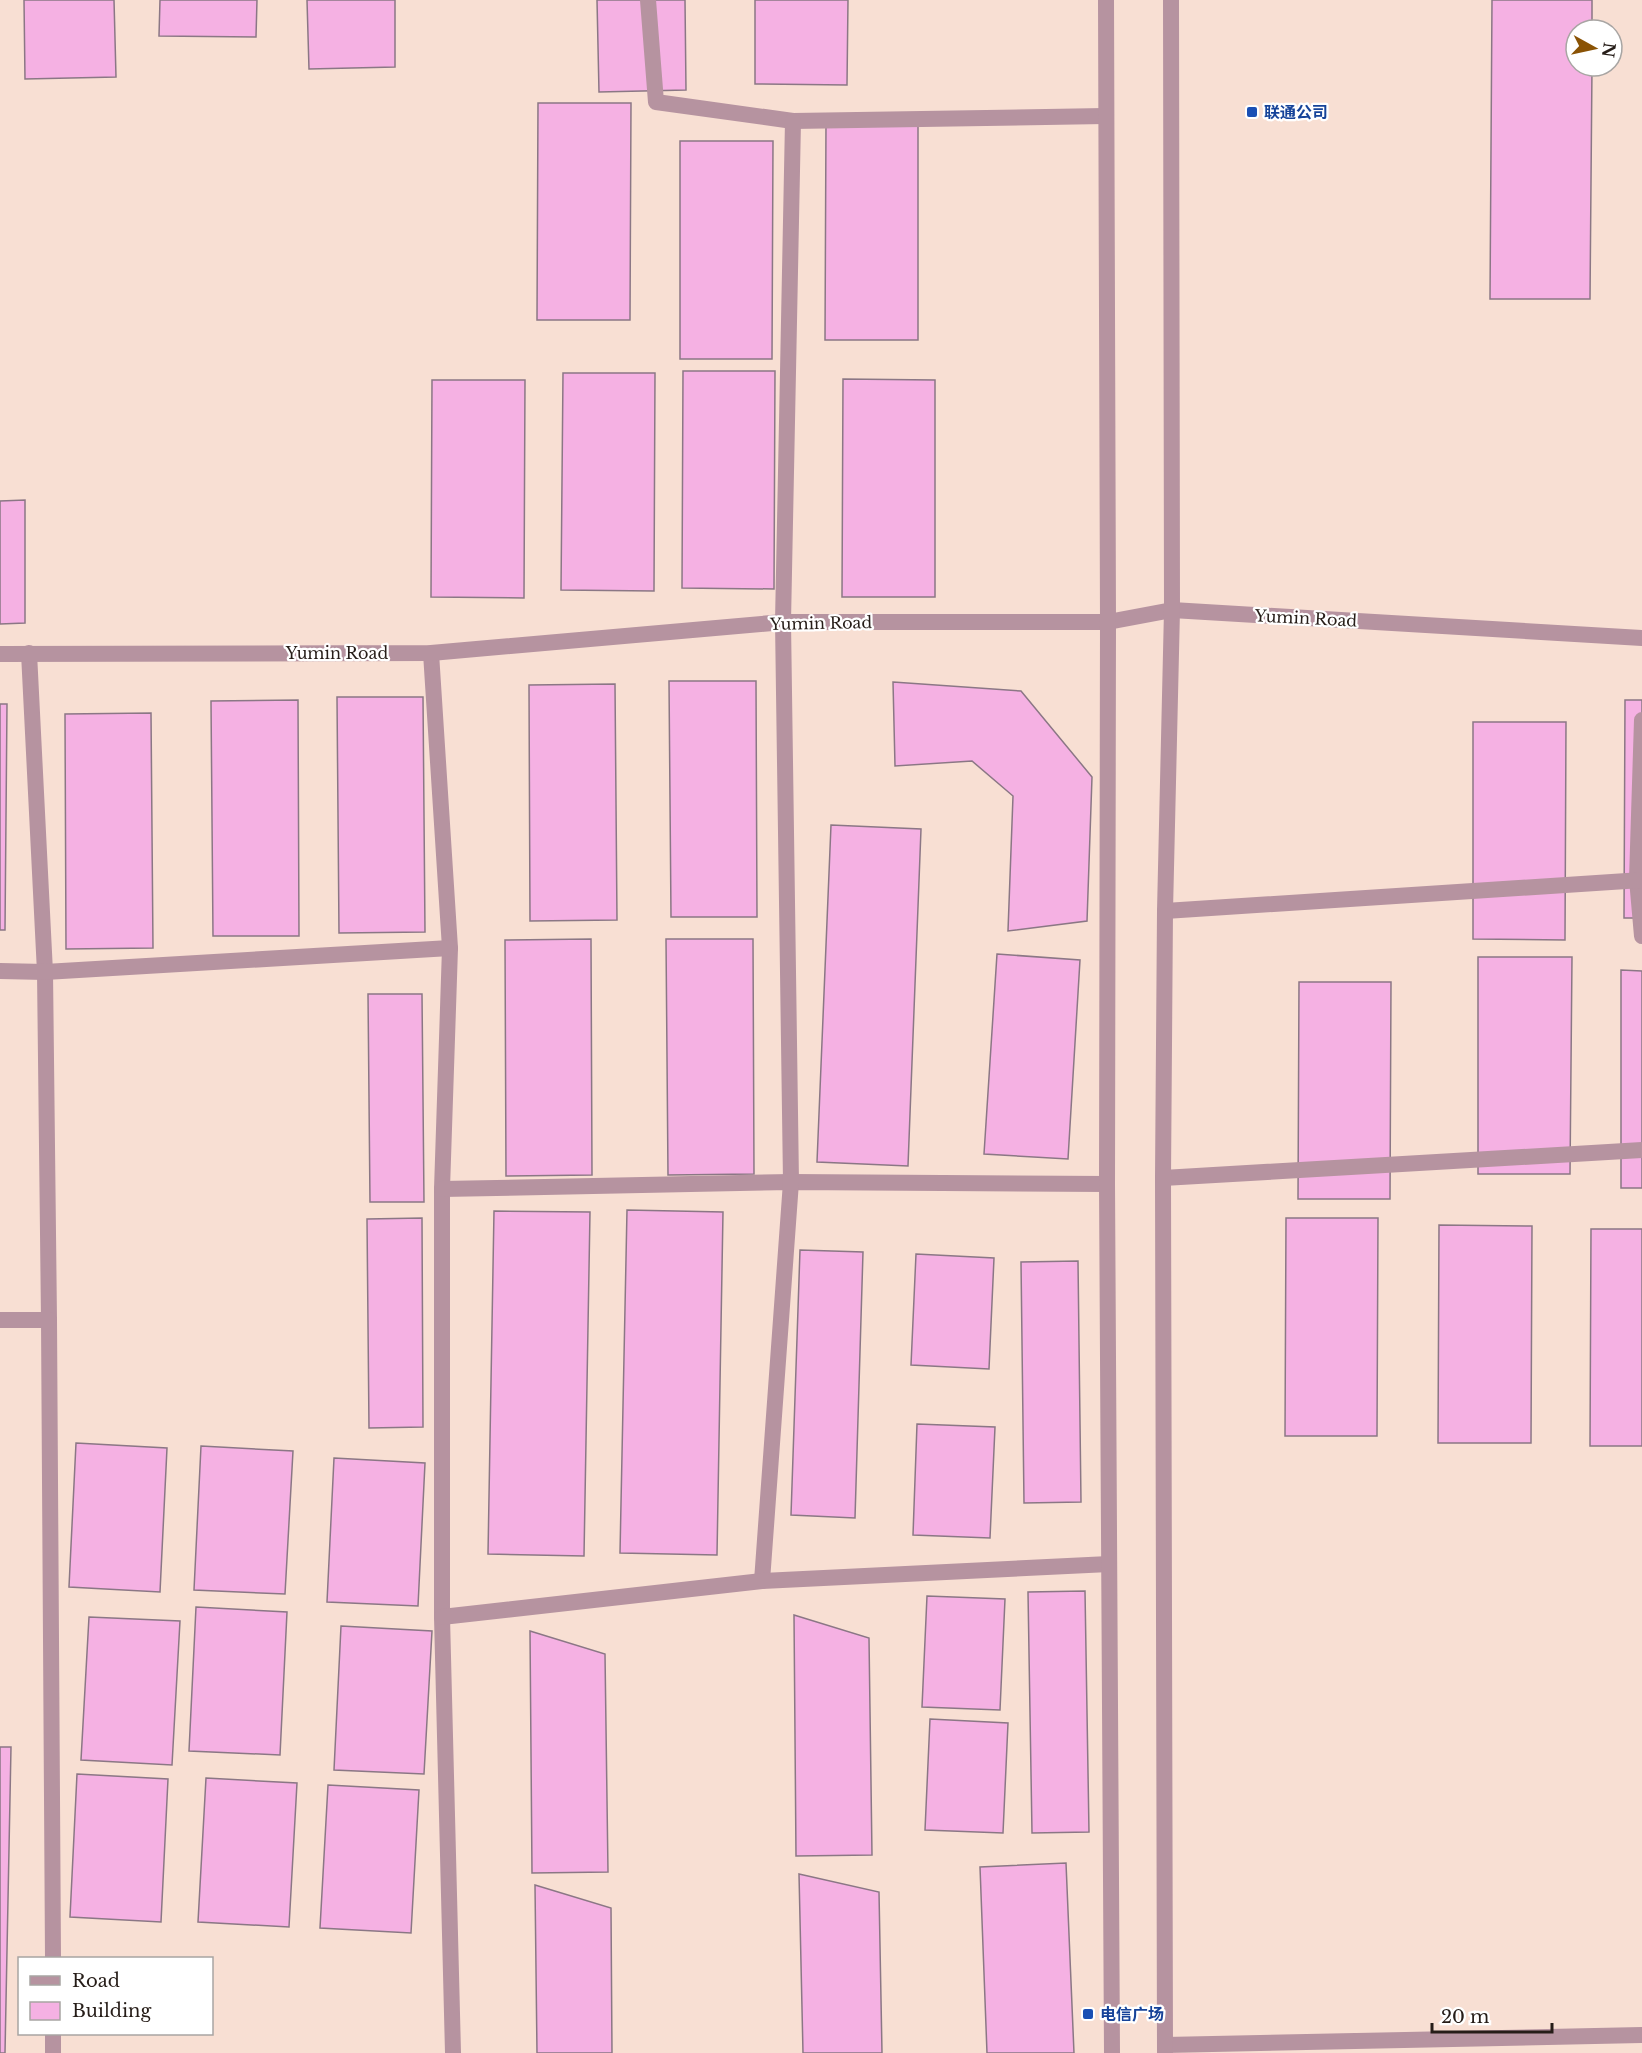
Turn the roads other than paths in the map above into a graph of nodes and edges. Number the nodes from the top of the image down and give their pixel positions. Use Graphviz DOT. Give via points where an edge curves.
graph roads {
  1 [pos="648,0"];
  2 [pos="1106,0"];
  3 [pos="1171,0"];
  4 [pos="1105,116"];
  5 [pos="793,121"];
  6 [pos="1172,610"];
  7 [pos="783,622"];
  8 [pos="1108,622"];
  9 [pos="1642,638"];
  10 [pos="29,653"];
  11 [pos="0,654"];
  12 [pos="431,654"];
  13 [pos="1642,720"];
  14 [pos="1640,879"];
  15 [pos="1165,911"];
  16 [pos="1642,936"];
  17 [pos="450,948"];
  18 [pos="0,971"];
  19 [pos="45,972"];
  20 [pos="1642,1150"];
  21 [pos="1163,1178"];
  22 [pos="791,1182"];
  23 [pos="1107,1184"];
  24 [pos="442,1189"];
  25 [pos="0,1320"];
  26 [pos="49,1320"];
  27 [pos="1109,1564"];
  28 [pos="762,1581"];
  29 [pos="442,1617"];
  30 [pos="53,1957"];
  31 [pos="53,2035"];
  32 [pos="1642,2035"];
  33 [pos="1165,2049"];
  34 [pos="53,2053"];
  35 [pos="453,2053"];
  36 [pos="1112,2053"];
  1 -- 5 [label="street" via="656,102"];
  2 -- 4 [label="street"];
  3 -- 6 [label="street"];
  4 -- 5 [label="street"];
  4 -- 8 [label="street"];
  5 -- 7 [label="street"];
  6 -- 8 [label="street, Yumin Road"];
  6 -- 9 [label="street, Yumin Road"];
  6 -- 15 [label="street"];
  7 -- 8 [label="street, Yumin Road"];
  7 -- 12 [label="street, Yumin Road"];
  7 -- 22 [label="street"];
  8 -- 23 [label="street"];
  10 -- 11 [label="street, Yumin Road"];
  10 -- 12 [label="street, Yumin Road"];
  10 -- 19 [label="street"];
  12 -- 17 [label="street"];
  13 -- 14 [label="street"];
  14 -- 15 [label="street"];
  14 -- 16 [label="street"];
  15 -- 21 [label="street"];
  17 -- 19 [label="street"];
  17 -- 24 [label="street"];
  18 -- 19 [label="street"];
  19 -- 26 [label="street"];
  20 -- 21 [label="street"];
  21 -- 33 [label="street"];
  22 -- 23 [label="street"];
  22 -- 24 [label="street"];
  22 -- 28 [label="street"];
  23 -- 27 [label="street"];
  24 -- 29 [label="street"];
  25 -- 26 [label="street"];
  26 -- 30 [label="street"];
  27 -- 28 [label="street"];
  27 -- 36 [label="street"];
  28 -- 29 [label="street"];
  29 -- 35 [label="street"];
  31 -- 34 [label="street"];
  32 -- 33 [label="street"];
}
